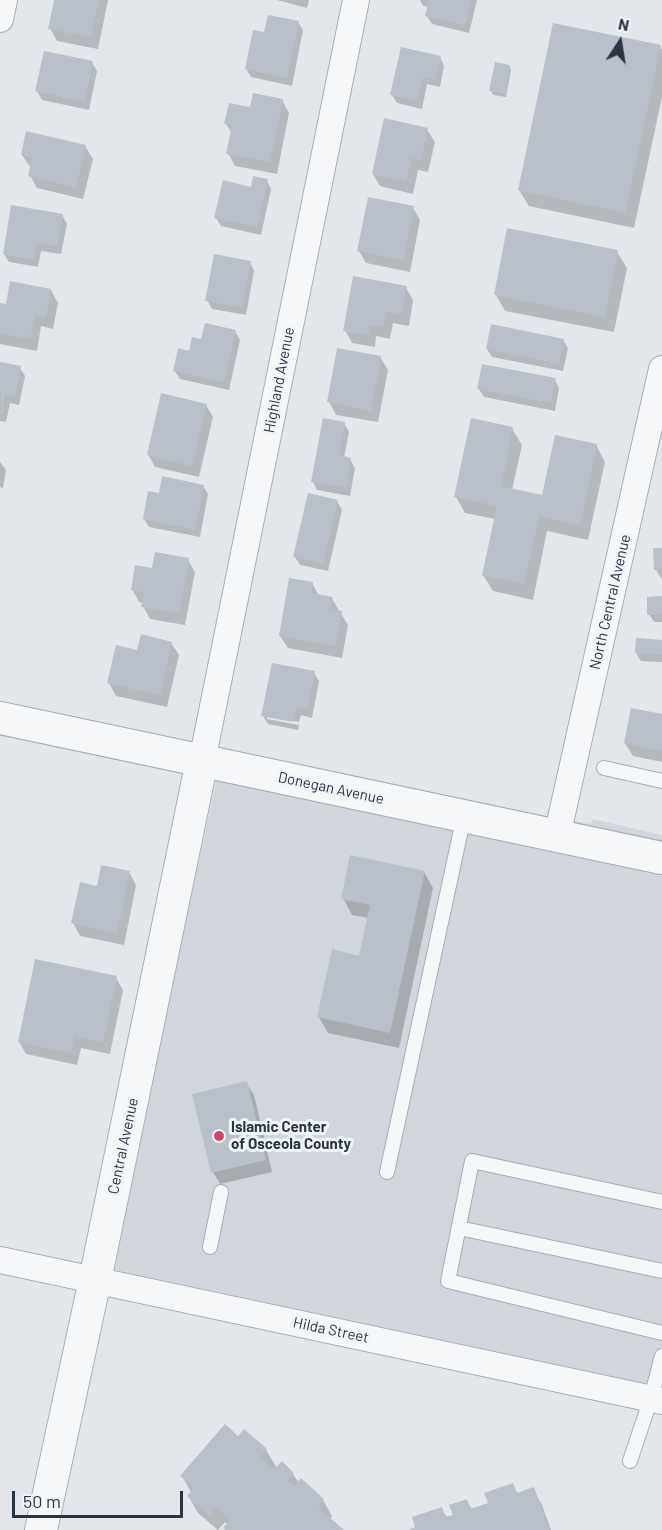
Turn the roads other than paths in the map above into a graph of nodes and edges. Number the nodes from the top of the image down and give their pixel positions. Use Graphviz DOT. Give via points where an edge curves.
graph roads {
  1 [pos="4,0"];
  2 [pos="356,0"];
  3 [pos="0,20"];
  4 [pos="662,369"];
  5 [pos="0,718"];
  6 [pos="202,761"];
  7 [pos="604,768"];
  8 [pos="662,781"];
  9 [pos="464,816"];
  10 [pos="557,836"];
  11 [pos="662,858"];
  12 [pos="387,1172"];
  13 [pos="221,1192"];
  14 [pos="662,1202"];
  15 [pos="459,1228"];
  16 [pos="210,1247"];
  17 [pos="0,1260"];
  18 [pos="662,1271"];
  19 [pos="95,1280"];
  20 [pos="662,1333"];
  21 [pos="662,1356"];
  22 [pos="656,1399"];
  23 [pos="630,1461"];
  24 [pos="40,1530"];
  1 -- 3 [label="street"];
  2 -- 6 [label="street, Highland Avenue"];
  4 -- 10 [label="street, North Central Avenue"];
  5 -- 6 [label="street, Donegan Avenue"];
  6 -- 9 [label="street, Donegan Avenue"];
  6 -- 19 [label="street, Central Avenue"];
  7 -- 8 [label="lane"];
  9 -- 10 [label="street, Donegan Avenue"];
  9 -- 12 [label="lane"];
  10 -- 11 [label="street, Donegan Avenue"];
  13 -- 16 [label="lane"];
  14 -- 15 [label="lane" via="472,1161"];
  15 -- 18 [label="lane"];
  15 -- 20 [label="lane" via="448,1281"];
  17 -- 19 [label="street, Hilda Street"];
  19 -- 22 [label="street, Hilda Street"];
  19 -- 24 [label="street, Central Avenue"];
  21 -- 22 [label="lane"];
  22 -- 23 [label="lane"];
}
